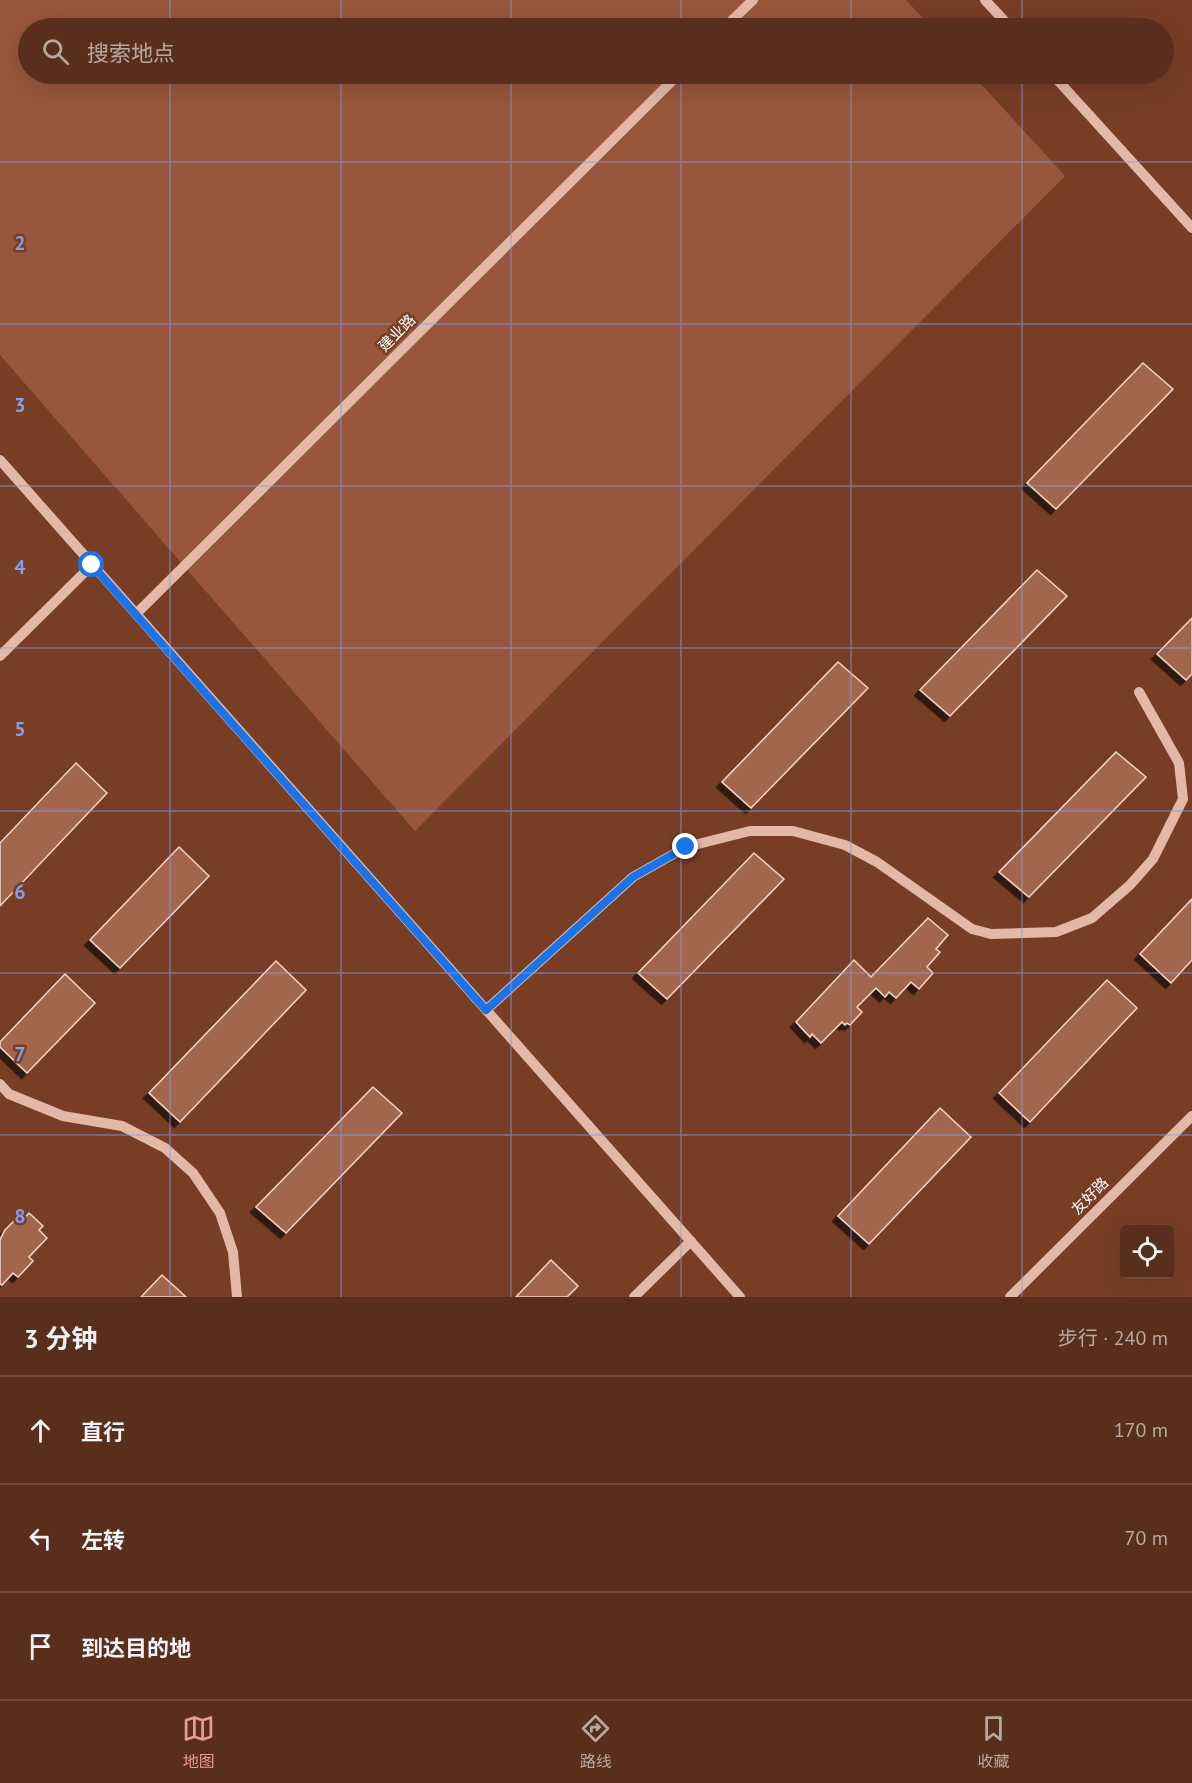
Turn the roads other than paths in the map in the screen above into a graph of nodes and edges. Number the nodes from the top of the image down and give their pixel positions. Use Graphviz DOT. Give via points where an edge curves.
graph roads {
  1 [pos="753,0"];
  2 [pos="985,0"];
  3 [pos="734,18"];
  4 [pos="1002,18"];
  5 [pos="669,84"];
  6 [pos="1061,84"];
  7 [pos="1192,228"];
  8 [pos="0,460"];
  9 [pos="92,565"];
  10 [pos="136,614"];
  11 [pos="0,656"];
  12 [pos="1139,692"];
  13 [pos="486,1010"];
  14 [pos="0,1084"];
  15 [pos="1192,1116"];
  16 [pos="691,1241"];
  17 [pos="237,1297"];
  18 [pos="634,1297"];
  19 [pos="740,1297"];
  20 [pos="1010,1297"];
  1 -- 3 [label="street"];
  2 -- 4 [label="street"];
  5 -- 10 [label="street, 建业路"];
  6 -- 7 [label="street"];
  8 -- 9 [label="street"];
  9 -- 10 [label="street"];
  9 -- 11 [label="street"];
  10 -- 13 [label="street"];
  12 -- 13 [label="street" via="1179,763 1183,799 1153,859 1092,918 1056,932 991,934 972,928 877,862 845,845 793,831 750,831 686,847 633,877"];
  13 -- 16 [label="street"];
  14 -- 17 [label="street" via="9,1094 63,1116 122,1126 172,1154 193,1173 220,1213 233,1252"];
  15 -- 20 [label="street, 友好路"];
  16 -- 18 [label="street"];
  16 -- 19 [label="street"];
}
